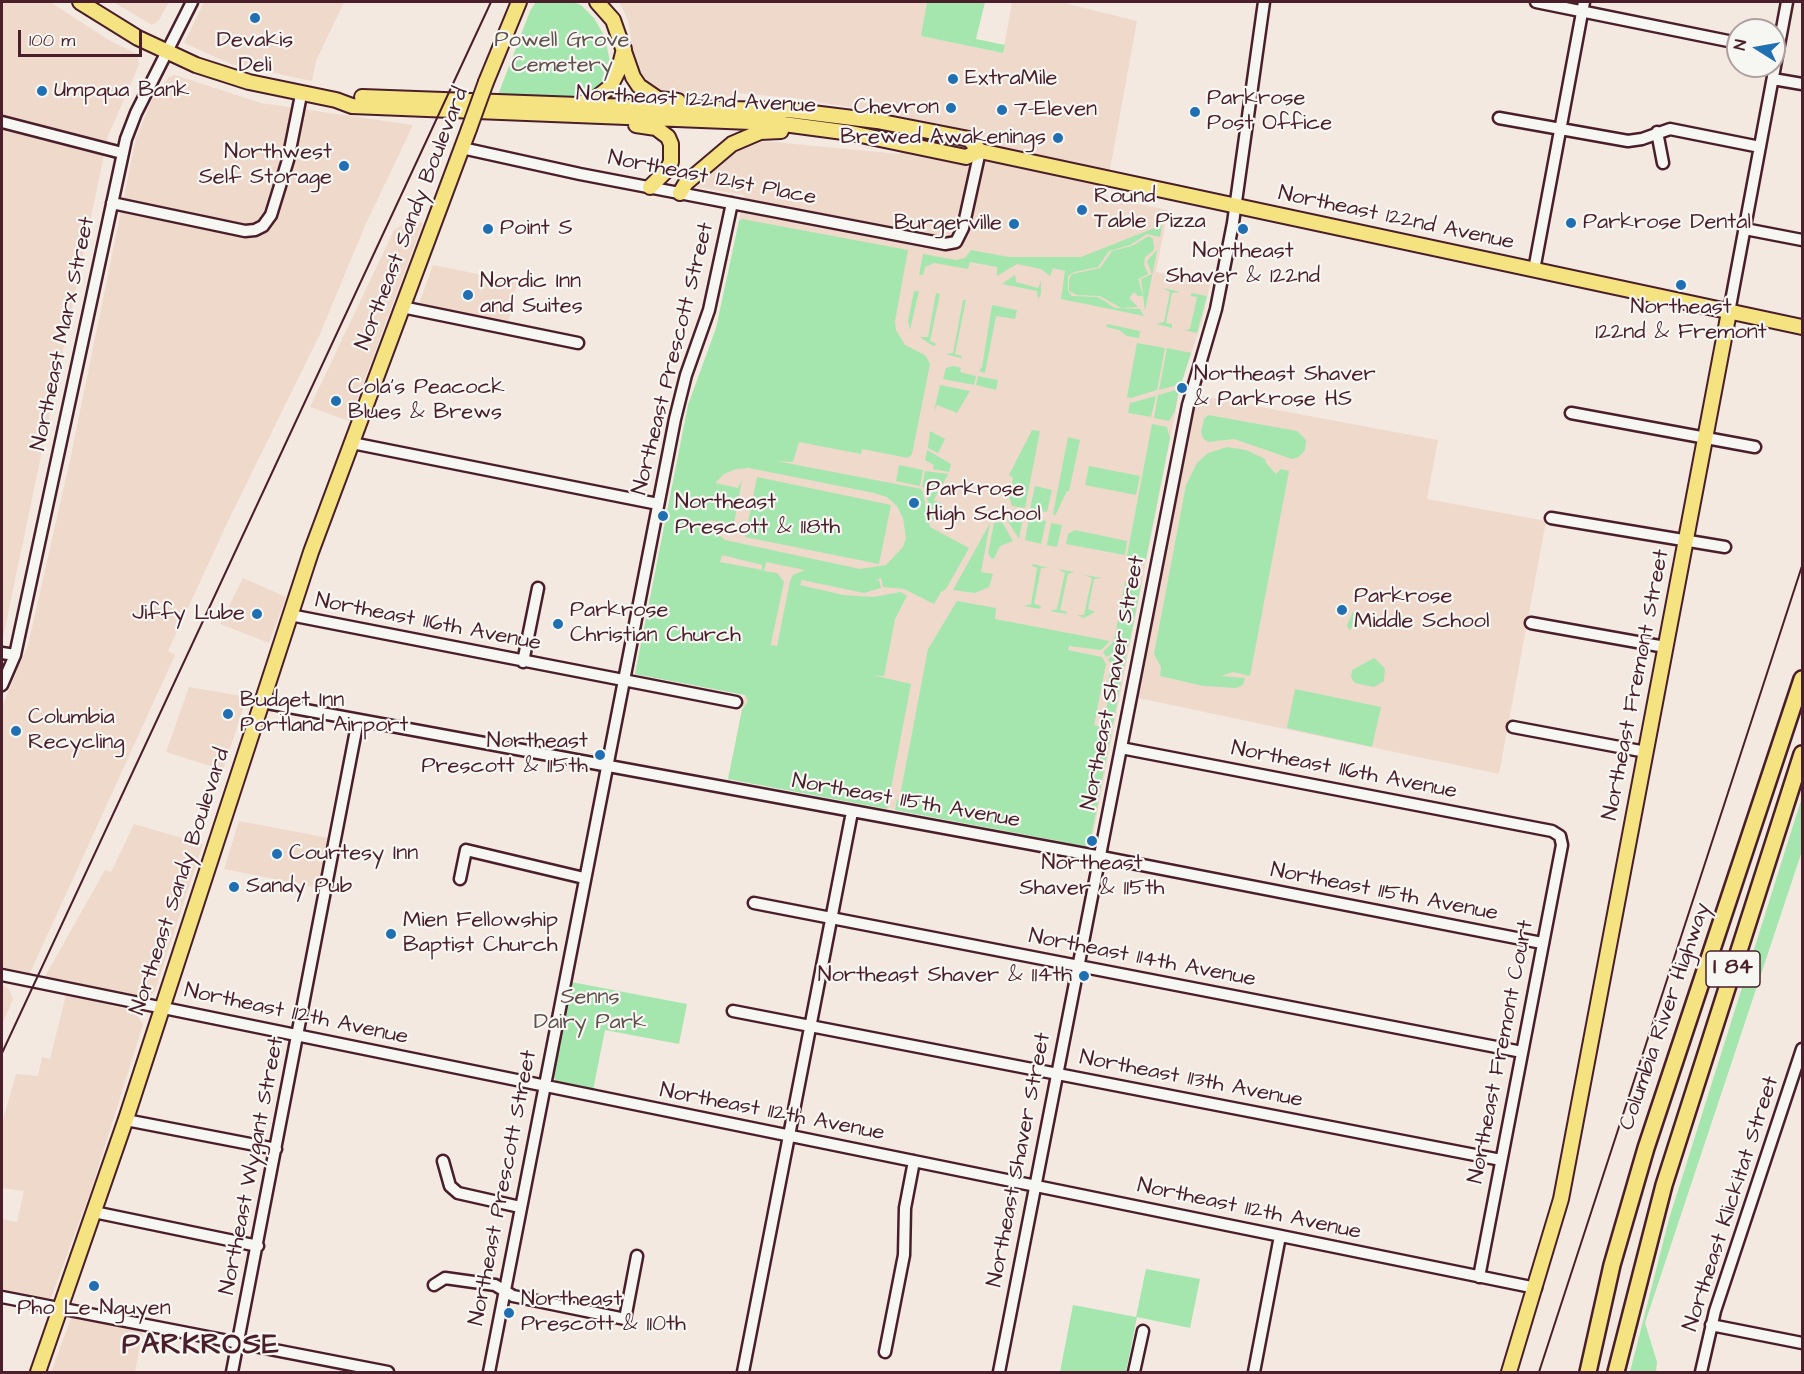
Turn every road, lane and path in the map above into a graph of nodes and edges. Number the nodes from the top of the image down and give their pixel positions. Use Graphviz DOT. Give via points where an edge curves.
graph roads {
  1 [pos="80,2"];
  2 [pos="192,2"];
  3 [pos="519,2"];
  4 [pos="597,2"];
  5 [pos="1264,2"];
  6 [pos="1536,2"];
  7 [pos="1787,2"];
  8 [pos="1583,6"];
  9 [pos="1783,18"];
  10 [pos="1726,40"];
  11 [pos="624,49"];
  12 [pos="166,51"];
  13 [pos="1773,79"];
  14 [pos="1803,84"];
  15 [pos="301,94"];
  16 [pos="336,100"];
  17 [pos="577,105"];
  18 [pos="699,108"];
  19 [pos="612,116"];
  20 [pos="1498,118"];
  21 [pos="2,122"];
  22 [pos="1560,129"];
  23 [pos="1657,132"];
  24 [pos="851,134"];
  25 [pos="1761,147"];
  26 [pos="462,148"];
  27 [pos="980,152"];
  28 [pos="122,153"];
  29 [pos="1663,163"];
  30 [pos="650,187"];
  31 [pos="680,193"];
  32 [pos="112,203"];
  33 [pos="732,203"];
  34 [pos="1236,206"];
  35 [pos="1745,229"];
  36 [pos="1803,240"];
  37 [pos="1534,270"];
  38 [pos="402,307"];
  39 [pos="1729,312"];
  40 [pos="1803,327"];
  41 [pos="578,343"];
  42 [pos="1570,413"];
  43 [pos="1705,437"];
  44 [pos="352,443"];
  45 [pos="1755,447"];
  46 [pos="658,504"];
  47 [pos="1551,518"];
  48 [pos="1685,541"];
  49 [pos="1725,548"];
  50 [pos="538,588"];
  51 [pos="290,615"];
  52 [pos="1531,623"];
  53 [pos="1665,647"];
  54 [pos="2,653"];
  55 [pos="15,655"];
  56 [pos="523,662"];
  57 [pos="624,679"];
  58 [pos="1803,679"];
  59 [pos="2,685"];
  60 [pos="262,702"];
  61 [pos="736,702"];
  62 [pos="358,720"];
  63 [pos="1513,727"];
  64 [pos="1121,748"];
  65 [pos="1646,752"];
  66 [pos="1803,754"];
  67 [pos="606,766"];
  68 [pos="852,812"];
  69 [pos="1560,836"];
  70 [pos="1100,857"];
  71 [pos="584,878"];
  72 [pos="460,879"];
  73 [pos="754,903"];
  74 [pos="832,918"];
  75 [pos="1542,944"];
  76 [pos="1078,967"];
  77 [pos="2,975"];
  78 [pos="163,1008"];
  79 [pos="733,1011"];
  80 [pos="810,1026"];
  81 [pos="298,1036"];
  82 [pos="1803,1049"];
  83 [pos="1522,1052"];
  84 [pos="1056,1074"];
  85 [pos="544,1086"];
  86 [pos="126,1120"];
  87 [pos="789,1136"];
  88 [pos="276,1149"];
  89 [pos="1501,1160"];
  90 [pos="443,1161"];
  91 [pos="914,1161"];
  92 [pos="1034,1186"];
  93 [pos="520,1207"];
  94 [pos="94,1212"];
  95 [pos="1280,1236"];
  96 [pos="258,1246"];
  97 [pos="637,1256"];
  98 [pos="1479,1277"];
  99 [pos="434,1285"];
  100 [pos="1536,1288"];
  101 [pos="504,1290"];
  102 [pos="2,1297"];
  103 [pos="59,1308"];
  104 [pos="1711,1325"];
  105 [pos="1143,1330"];
  106 [pos="1803,1343"];
  107 [pos="238,1344"];
  108 [pos="885,1352"];
  109 [pos="38,1372"];
  110 [pos="232,1372"];
  111 [pos="388,1372"];
  112 [pos="489,1372"];
  113 [pos="743,1372"];
  114 [pos="999,1372"];
  115 [pos="1134,1372"];
  116 [pos="1254,1372"];
  117 [pos="1509,1372"];
  118 [pos="1588,1372"];
  119 [pos="1616,1372"];
  120 [pos="1701,1372"];
  1 -- 12 [label="main road, Northeast 122nd Avenue"];
  2 -- 12 [label="street, Northeast Marx Street"];
  3 -- 26 [label="main road, Northeast Sandy Boulevard, bridge"];
  4 -- 11 [label="main road" via="613,20"];
  5 -- 34 [label="street, Northeast Shaver Street"];
  6 -- 8 [label="street"];
  7 -- 9 [label="street, Northeast Fremont Street"];
  8 -- 10 [label="street"];
  8 -- 22 [label="street"];
  11 -- 17 [label="main road" via="620,69 610,87 595,99"];
  11 -- 18 [label="main road" via="633,77 644,92"];
  12 -- 15 [label="main road, Northeast 122nd Avenue" via="235,78"];
  12 -- 28 [label="street, Northeast Marx Street"];
  13 -- 14 [label="street"];
  13 -- 25 [label="street, Northeast Fremont Street"];
  15 -- 16 [label="main road, Northeast 122nd Avenue"];
  15 -- 32 [label="street" via="288,160 272,215 263,226 245,231"];
  16 -- 17 [label="main road, Northeast 122nd Avenue" via="353,97"];
  16 -- 19 [label="main road, Northeast 122nd Avenue" via="378,108"];
  17 -- 18 [label="main road, Northeast 122nd Avenue"];
  18 -- 27 [label="main road, Northeast 122nd Avenue" via="789,110 877,121 969,139"];
  19 -- 24 [label="main road, Northeast 122nd Avenue" via="776,123"];
  19 -- 30 [label="main road" via="629,125 656,128 668,137 671,162"];
  20 -- 22 [label="street"];
  21 -- 28 [label="street"];
  22 -- 23 [label="street" via="1635,141"];
  22 -- 37 [label="street"];
  23 -- 25 [label="street" via="1678,130"];
  23 -- 29 [label="street"];
  24 -- 27 [label="main road, Northeast 122nd Avenue" via="966,157"];
  24 -- 31 [label="main road" via="756,133 732,144 686,183"];
  25 -- 35 [label="street, Northeast Fremont Street"];
  26 -- 30 [label="street, Northeast 121st Place"];
  26 -- 38 [label="main road, Northeast Sandy Boulevard"];
  27 -- 33 [label="street, Northeast 121st Place" via="963,228 956,242 945,244"];
  27 -- 34 [label="main road, Northeast 122nd Avenue"];
  28 -- 32 [label="street, Northeast Marx Street"];
  30 -- 31 [label="street, Northeast 121st Place"];
  31 -- 33 [label="street, Northeast 121st Place"];
  32 -- 55 [label="street, Northeast Marx Street"];
  33 -- 46 [label="street, Northeast Prescott Street" via="709,310 682,389"];
  34 -- 37 [label="main road, Northeast 122nd Avenue"];
  34 -- 64 [label="street, Northeast Shaver Street" via="1216,309 1189,397"];
  35 -- 36 [label="street"];
  35 -- 39 [label="street, Northeast Fremont Street"];
  37 -- 39 [label="main road, Northeast 122nd Avenue"];
  38 -- 41 [label="street"];
  38 -- 44 [label="main road, Northeast Sandy Boulevard"];
  39 -- 40 [label="main road, Northeast 122nd Avenue"];
  39 -- 43 [label="main road, Northeast Fremont Street"];
  42 -- 43 [label="street"];
  43 -- 45 [label="street"];
  43 -- 48 [label="main road, Northeast Fremont Street"];
  44 -- 46 [label="street"];
  44 -- 51 [label="main road, Northeast Sandy Boulevard"];
  46 -- 57 [label="street, Northeast Prescott Street"];
  47 -- 48 [label="street"];
  48 -- 49 [label="street"];
  48 -- 53 [label="main road, Northeast Fremont Street"];
  50 -- 56 [label="street"];
  51 -- 56 [label="street, Northeast 116th Avenue"];
  51 -- 60 [label="main road, Northeast Sandy Boulevard"];
  52 -- 53 [label="street"];
  53 -- 65 [label="main road, Northeast Fremont Street"];
  54 -- 55 [label="street"];
  55 -- 59 [label="street, Northeast Marx Street"];
  56 -- 57 [label="street, Northeast 116th Avenue"];
  57 -- 61 [label="street, Northeast 116th Avenue"];
  57 -- 67 [label="street, Northeast Prescott Street"];
  58 -- 118 [label="highway, Columbia River Highway / I 84" via="1646,1148 1612,1265"];
  60 -- 62 [label="street, Northeast 115th Avenue"];
  60 -- 78 [label="main road, Northeast Sandy Boulevard"];
  62 -- 67 [label="street, Northeast 115th Avenue"];
  62 -- 81 [label="street, Northeast Wygant Street"];
  63 -- 65 [label="street"];
  64 -- 69 [label="street, Northeast 116th Avenue" via="1552,831"];
  64 -- 70 [label="street, Northeast Shaver Street"];
  65 -- 100 [label="main road, Northeast Fremont Street" via="1561,1199"];
  66 -- 119 [label="highway, Columbia River Highway / I 84" via="1664,1185"];
  67 -- 68 [label="street, Northeast 115th Avenue"];
  67 -- 71 [label="street, Northeast Prescott Street"];
  68 -- 70 [label="street, Northeast 115th Avenue"];
  68 -- 74 [label="street"];
  69 -- 75 [label="street, Northeast Fremont Court" via="1562,845"];
  70 -- 75 [label="street, Northeast 115th Avenue"];
  70 -- 76 [label="street, Northeast Shaver Street"];
  71 -- 72 [label="street" via="466,850"];
  71 -- 85 [label="street, Northeast Prescott Street"];
  73 -- 74 [label="street, Northeast 114th Avenue"];
  74 -- 76 [label="street, Northeast 114th Avenue"];
  74 -- 80 [label="street"];
  75 -- 83 [label="street, Northeast Fremont Court"];
  76 -- 83 [label="street, Northeast 114th Avenue"];
  76 -- 84 [label="street, Northeast Shaver Street"];
  77 -- 78 [label="street, Northeast 112th Avenue"];
  78 -- 81 [label="street, Northeast 112th Avenue"];
  78 -- 86 [label="main road, Northeast Sandy Boulevard"];
  79 -- 80 [label="street, Northeast 113th Avenue"];
  80 -- 84 [label="street, Northeast 113th Avenue"];
  80 -- 87 [label="street"];
  81 -- 85 [label="street, Northeast 112th Avenue"];
  81 -- 88 [label="street, Northeast Wygant Street"];
  82 -- 104 [label="street, Northeast Klickitat Street"];
  83 -- 89 [label="street, Northeast Fremont Court"];
  84 -- 89 [label="street, Northeast 113th Avenue"];
  84 -- 92 [label="street, Northeast Shaver Street"];
  85 -- 87 [label="street, Northeast 112th Avenue"];
  85 -- 93 [label="street, Northeast Prescott Street"];
  86 -- 88 [label="street"];
  86 -- 94 [label="main road, Northeast Sandy Boulevard"];
  87 -- 91 [label="street, Northeast 112th Avenue"];
  87 -- 113 [label="street"];
  88 -- 96 [label="street, Northeast Wygant Street"];
  89 -- 98 [label="street, Northeast Fremont Court"];
  90 -- 93 [label="street" via="450,1186 458,1193"];
  91 -- 92 [label="street, Northeast 112th Avenue"];
  91 -- 108 [label="street" via="905,1208 904,1255"];
  92 -- 95 [label="street, Northeast 112th Avenue"];
  92 -- 114 [label="street, Northeast Shaver Street"];
  93 -- 101 [label="street, Northeast Prescott Street"];
  94 -- 96 [label="street"];
  94 -- 103 [label="main road, Northeast Sandy Boulevard"];
  95 -- 98 [label="street, Northeast 112th Avenue"];
  95 -- 116 [label="street"];
  96 -- 107 [label="street, Northeast Wygant Street"];
  97 -- 101 [label="street" via="625,1319 513,1296"];
  98 -- 100 [label="street, Northeast 112th Avenue"];
  99 -- 101 [label="street" via="445,1278 495,1285"];
  100 -- 117 [label="main road, Northeast Fremont Street"];
  101 -- 112 [label="street, Northeast Prescott Street"];
  102 -- 103 [label="street"];
  103 -- 107 [label="street"];
  103 -- 109 [label="main road, Northeast Sandy Boulevard"];
  104 -- 106 [label="street"];
  104 -- 120 [label="street, Northeast Klickitat Street"];
  105 -- 115 [label="street"];
  107 -- 110 [label="street, Northeast Wygant Street"];
  107 -- 111 [label="street"];
}
